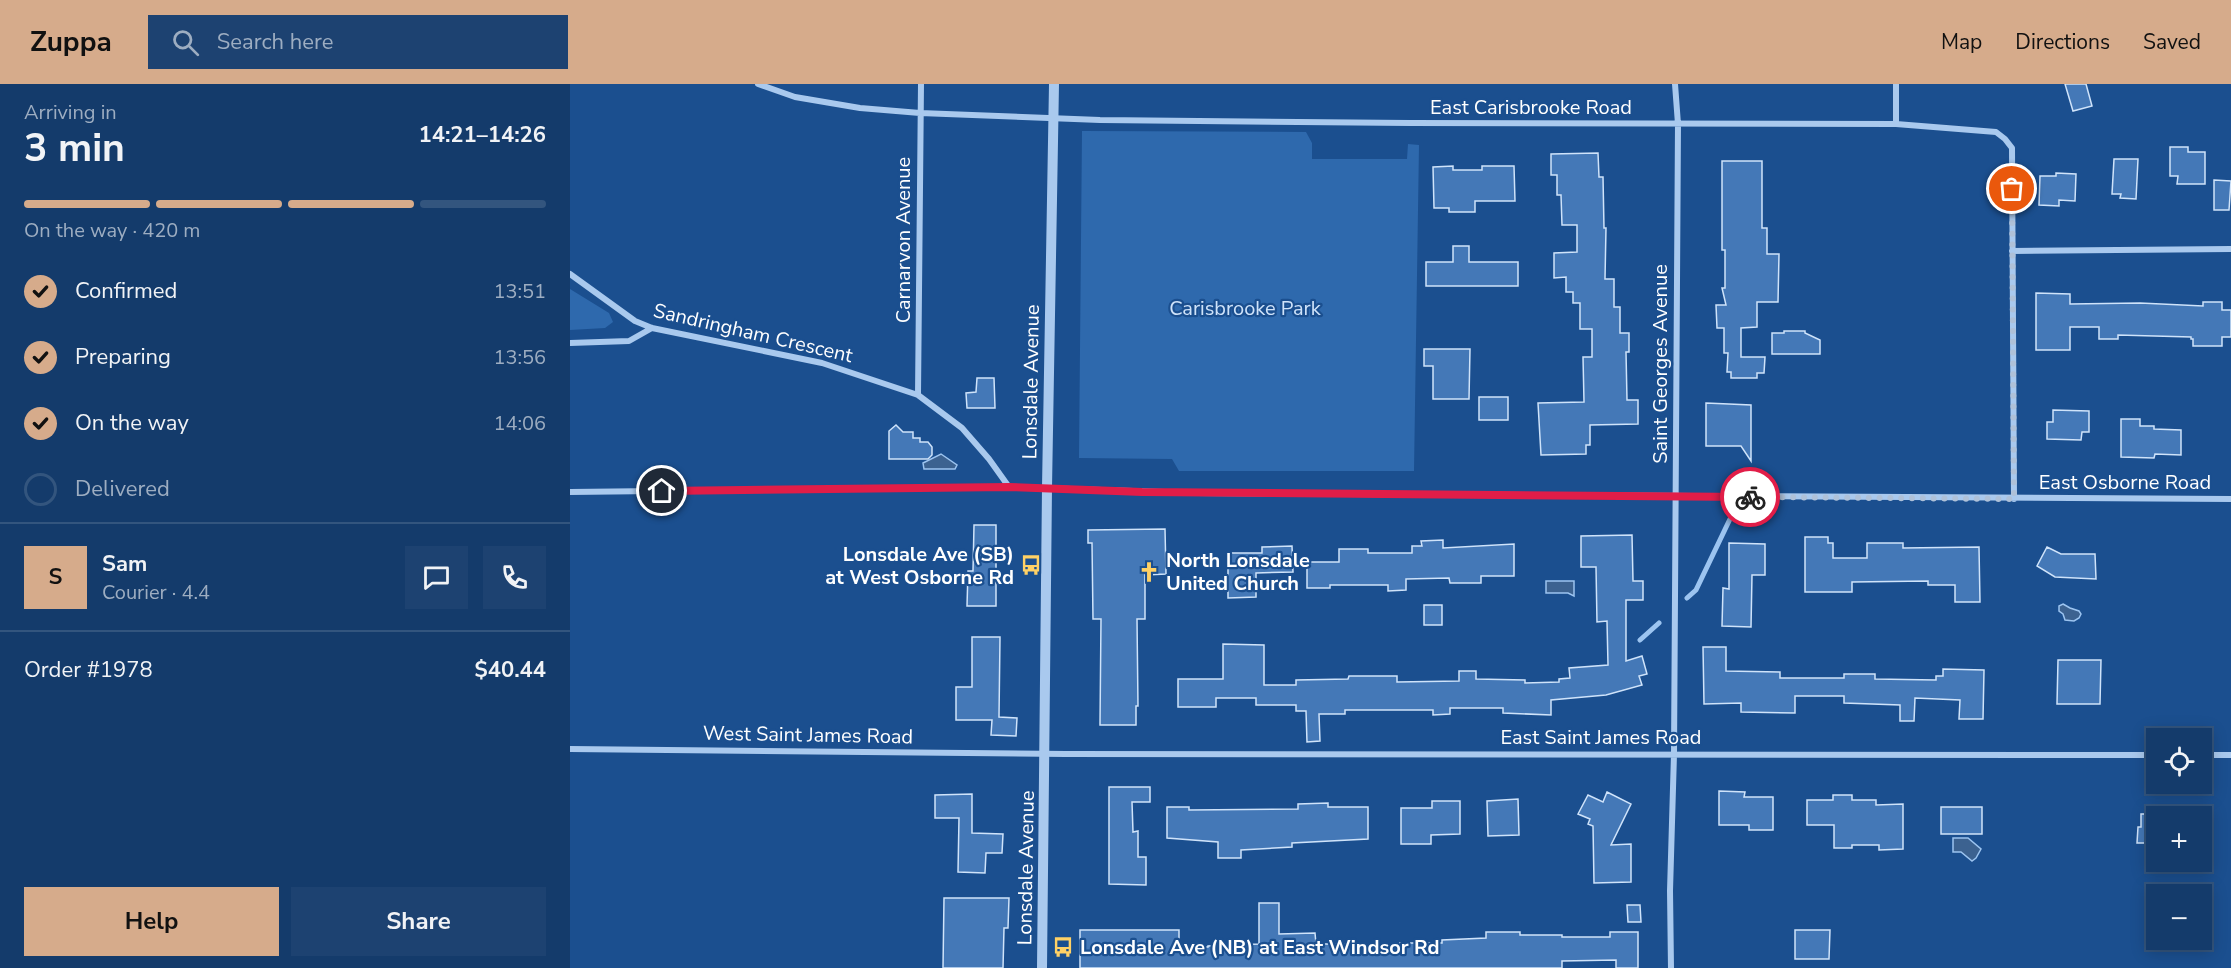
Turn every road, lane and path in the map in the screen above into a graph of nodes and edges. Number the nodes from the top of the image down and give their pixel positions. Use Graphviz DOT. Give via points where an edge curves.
graph roads {
  1 [pos="758,84"];
  2 [pos="921,84"];
  3 [pos="1054,84"];
  4 [pos="1676,84"];
  5 [pos="1896,84"];
  6 [pos="920,113"];
  7 [pos="1054,117"];
  8 [pos="1678,124"];
  9 [pos="1896,124"];
  10 [pos="2231,249"];
  11 [pos="2013,251"];
  12 [pos="570,274"];
  13 [pos="652,328"];
  14 [pos="570,343"];
  15 [pos="918,395"];
  16 [pos="1009,487"];
  17 [pos="1047,488"];
  18 [pos="570,492"];
  19 [pos="1676,496"];
  20 [pos="2014,499"];
  21 [pos="2231,499"];
  22 [pos="570,749"];
  23 [pos="1045,753"];
  24 [pos="1674,754"];
  25 [pos="2146,755"];
  26 [pos="2212,755"];
  27 [pos="2231,755"];
  28 [pos="1042,968"];
  29 [pos="1671,968"];
  1 -- 6 [label="street, East Carisbrooke Road" via="806,99"];
  2 -- 6 [label="street, Carnarvon Avenue"];
  3 -- 7 [label="street, Lonsdale Avenue"];
  4 -- 8 [label="street, Saint Georges Avenue"];
  5 -- 9 [label="street"];
  6 -- 7 [label="street, East Carisbrooke Road"];
  6 -- 15 [label="street, Carnarvon Avenue"];
  7 -- 8 [label="street, East Carisbrooke Road"];
  7 -- 17 [label="street, Lonsdale Avenue"];
  8 -- 9 [label="street, East Carisbrooke Road"];
  8 -- 19 [label="street, Saint Georges Avenue"];
  9 -- 11 [label="street, East Carisbrooke Road" via="1996,132 2005,139 2012,148"];
  10 -- 11 [label="street"];
  11 -- 20 [label="street"];
  12 -- 13 [label="street, Sandringham Crescent" via="635,321"];
  13 -- 14 [label="street" via="629,341"];
  13 -- 15 [label="street, Sandringham Crescent" via="822,363"];
  15 -- 16 [label="street, Sandringham Crescent" via="962,429"];
  16 -- 17 [label="street, East Osborne Road"];
  16 -- 18 [label="street, East Osborne Road"];
  17 -- 19 [label="street, East Osborne Road"];
  17 -- 23 [label="street, Lonsdale Avenue"];
  19 -- 20 [label="street, East Osborne Road"];
  19 -- 24 [label="street, Saint Georges Avenue"];
  20 -- 21 [label="street, East Osborne Road"];
  22 -- 23 [label="street, West Saint James Road"];
  23 -- 24 [label="street, East Saint James Road"];
  23 -- 28 [label="street, Lonsdale Avenue"];
  24 -- 25 [label="street, East Saint James Road"];
  24 -- 29 [label="street, Saint Georges Avenue"];
  26 -- 27 [label="street"];
}
